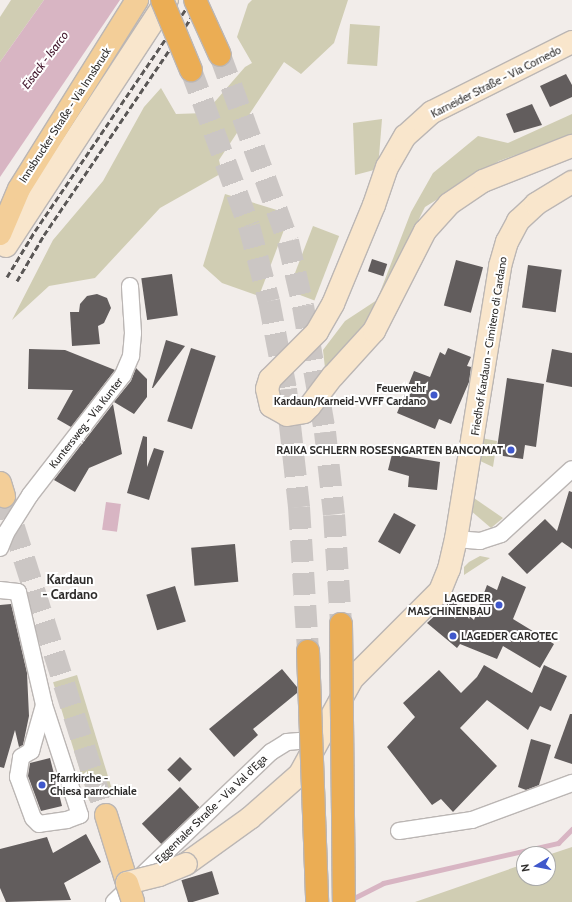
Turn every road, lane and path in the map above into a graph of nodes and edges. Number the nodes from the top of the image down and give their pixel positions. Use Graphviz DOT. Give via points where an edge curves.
graph roads {
  1 [pos="132,0"];
  2 [pos="137,0"];
  3 [pos="162,0"];
  4 [pos="167,0"];
  5 [pos="195,0"];
  6 [pos="115,38"];
  7 [pos="572,42"];
  8 [pos="220,55"];
  9 [pos="191,70"];
  10 [pos="572,146"];
  11 [pos="572,182"];
  12 [pos="3,240"];
  13 [pos="130,286"];
  14 [pos="572,470"];
  15 [pos="456,539"];
  16 [pos="0,548"];
  17 [pos="0,590"];
  18 [pos="341,624"];
  19 [pos="308,651"];
  20 [pos="44,705"];
  21 [pos="320,739"];
  22 [pos="572,783"];
  23 [pos="106,815"];
  24 [pos="399,831"];
  25 [pos="130,892"];
  26 [pos="114,902"];
  27 [pos="317,902"];
  28 [pos="344,902"];
  1 -- 6 [label="main road"];
  2 -- 6 [label="main road, Innsbrucker Straße - Via Innsbruck"];
  3 -- 9 [label="highway, bridge"];
  4 -- 12 [label="street"];
  5 -- 8 [label="highway, bridge"];
  6 -- 12 [label="main road, Innsbrucker Straße - Via Innsbruck" via="27,175"];
  7 -- 10 [label="street, Karneider Straße - Via Cornedo" via="432,112 405,136 394,152 333,304 317,332 270,379 267,389 271,406 287,415 304,412 359,350 374,331 389,304 425,231 449,204 483,181"];
  11 -- 15 [label="street, Friedhof Kardaun - Cimitero di Cardano" via="536,204 518,221 507,242 500,266"];
  13 -- 16 [label="street, Kuntersweg - Via Kunter" via="133,333 131,356 123,375 30,495 6,533"];
  14 -- 15 [label="street" via="501,534 480,541"];
  15 -- 21 [label="street" via="449,570 440,591 352,679"];
  17 -- 20 [label="street" via="18,592"];
  18 -- 28 [label="highway, bridge"];
  19 -- 27 [label="highway, bridge"];
  20 -- 20 [label="street" via="31,751 21,757 18,777 33,818 39,824 67,820 80,815"];
  21 -- 25 [label="street, bridge" via="300,774 250,818 186,864 159,875"];
  21 -- 26 [label="street, Eggentaler Straße - Via Val d'Ega" via="286,742 271,752"];
  22 -- 24 [label="street" via="472,820"];
  23 -- 25 [label="main road"];
}
